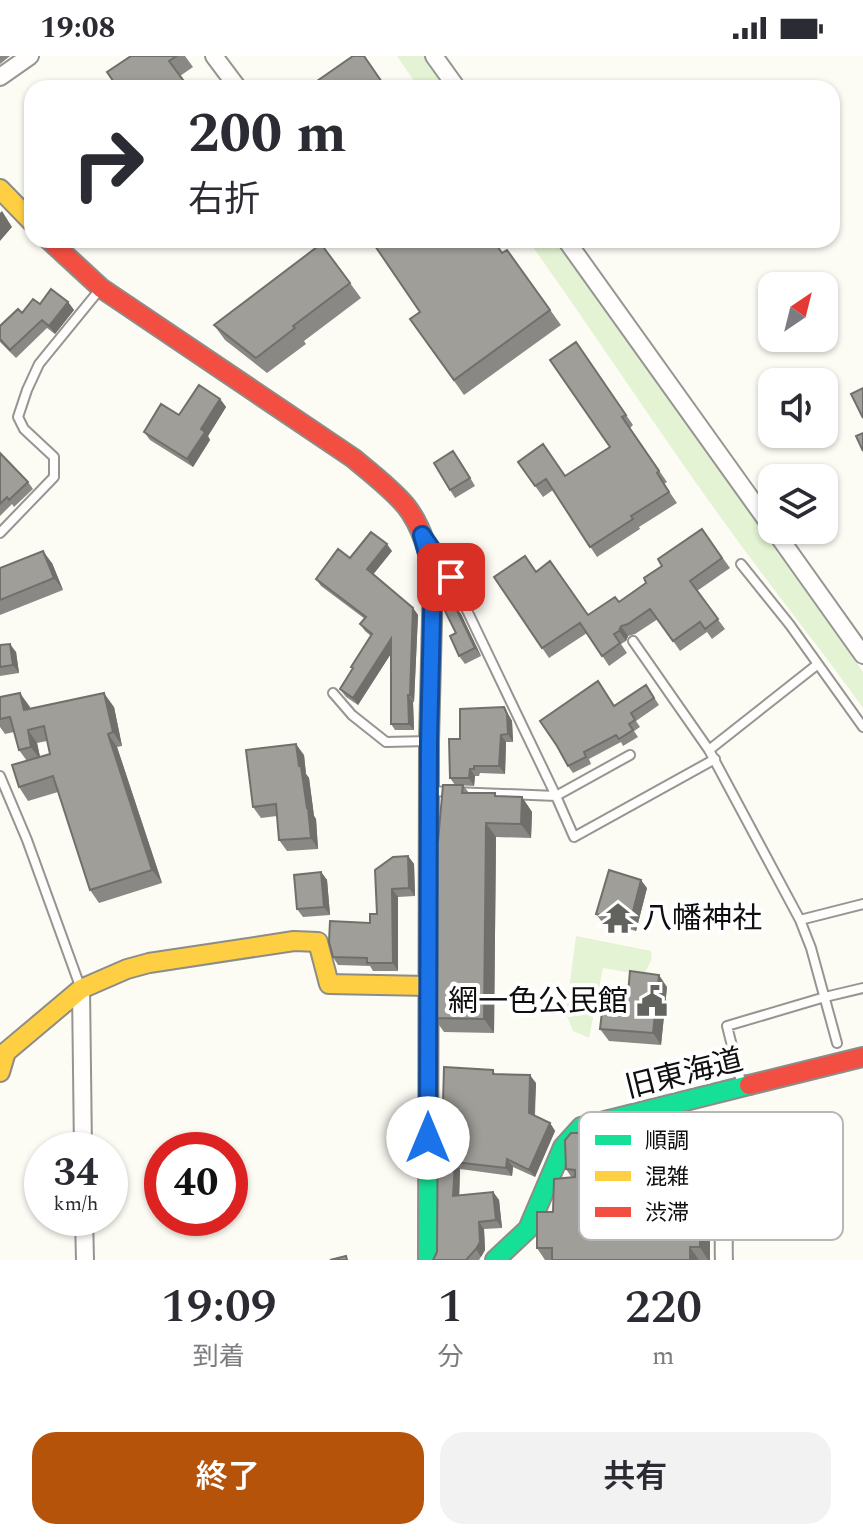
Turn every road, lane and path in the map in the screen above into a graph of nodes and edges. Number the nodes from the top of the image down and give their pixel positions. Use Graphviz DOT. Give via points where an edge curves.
graph roads {
  1 [pos="30,56"];
  2 [pos="214,56"];
  3 [pos="434,56"];
  4 [pos="0,77"];
  5 [pos="232,80"];
  6 [pos="451,80"];
  7 [pos="0,189"];
  8 [pos="24,214"];
  9 [pos="58,248"];
  10 [pos="572,248"];
  11 [pos="101,288"];
  12 [pos="758,508"];
  13 [pos="0,533"];
  14 [pos="422,535"];
  15 [pos="784,544"];
  16 [pos="741,564"];
  17 [pos="633,641"];
  18 [pos="863,655"];
  19 [pos="818,664"];
  20 [pos="333,693"];
  21 [pos="863,727"];
  22 [pos="429,741"];
  23 [pos="709,750"];
  24 [pos="630,755"];
  25 [pos="715,759"];
  26 [pos="0,776"];
  27 [pos="429,791"];
  28 [pos="556,796"];
  29 [pos="863,904"];
  30 [pos="800,920"];
  31 [pos="428,986"];
  32 [pos="863,988"];
  33 [pos="81,989"];
  34 [pos="825,997"];
  35 [pos="837,1043"];
  36 [pos="863,1057"];
  37 [pos="0,1072"];
  38 [pos="743,1088"];
  39 [pos="643,1112"];
  40 [pos="579,1129"];
  41 [pos="83,1132"];
  42 [pos="84,1236"];
  43 [pos="723,1240"];
  44 [pos="85,1260"];
  45 [pos="428,1260"];
  46 [pos="495,1260"];
  47 [pos="724,1260"];
  1 -- 4 [label="street"];
  2 -- 5 [label="street"];
  3 -- 6 [label="street"];
  7 -- 8 [label="street"];
  9 -- 11 [label="street"];
  10 -- 12 [label="street"];
  11 -- 13 [label="lane" via="39,364 27,390 18,417 54,457 54,477"];
  11 -- 14 [label="street" via="353,458 407,507"];
  14 -- 22 [label="street" via="433,575"];
  14 -- 28 [label="lane" via="451,577"];
  15 -- 18 [label="street"];
  16 -- 19 [label="lane"];
  17 -- 23 [label="lane"];
  19 -- 21 [label="lane"];
  19 -- 23 [label="lane"];
  20 -- 22 [label="lane" via="386,742"];
  22 -- 27 [label="street"];
  23 -- 25 [label="lane"];
  24 -- 28 [label="lane"];
  25 -- 28 [label="lane" via="574,837"];
  25 -- 30 [label="lane"];
  26 -- 33 [label="lane"];
  27 -- 28 [label="lane"];
  27 -- 31 [label="street"];
  29 -- 30 [label="lane"];
  30 -- 34 [label="lane"];
  31 -- 33 [label="street" via="329,984 318,942 294,941 149,963"];
  31 -- 45 [label="street"];
  32 -- 34 [label="lane"];
  33 -- 37 [label="street" via="6,1052"];
  33 -- 41 [label="street"];
  34 -- 35 [label="lane"];
  34 -- 38 [label="lane" via="727,1026"];
  36 -- 38 [label="street, 旧東海道"];
  38 -- 39 [label="street, 旧東海道"];
  40 -- 46 [label="street, 旧東海道" via="563,1147 528,1229"];
  42 -- 44 [label="street"];
  43 -- 47 [label="street"];
}
